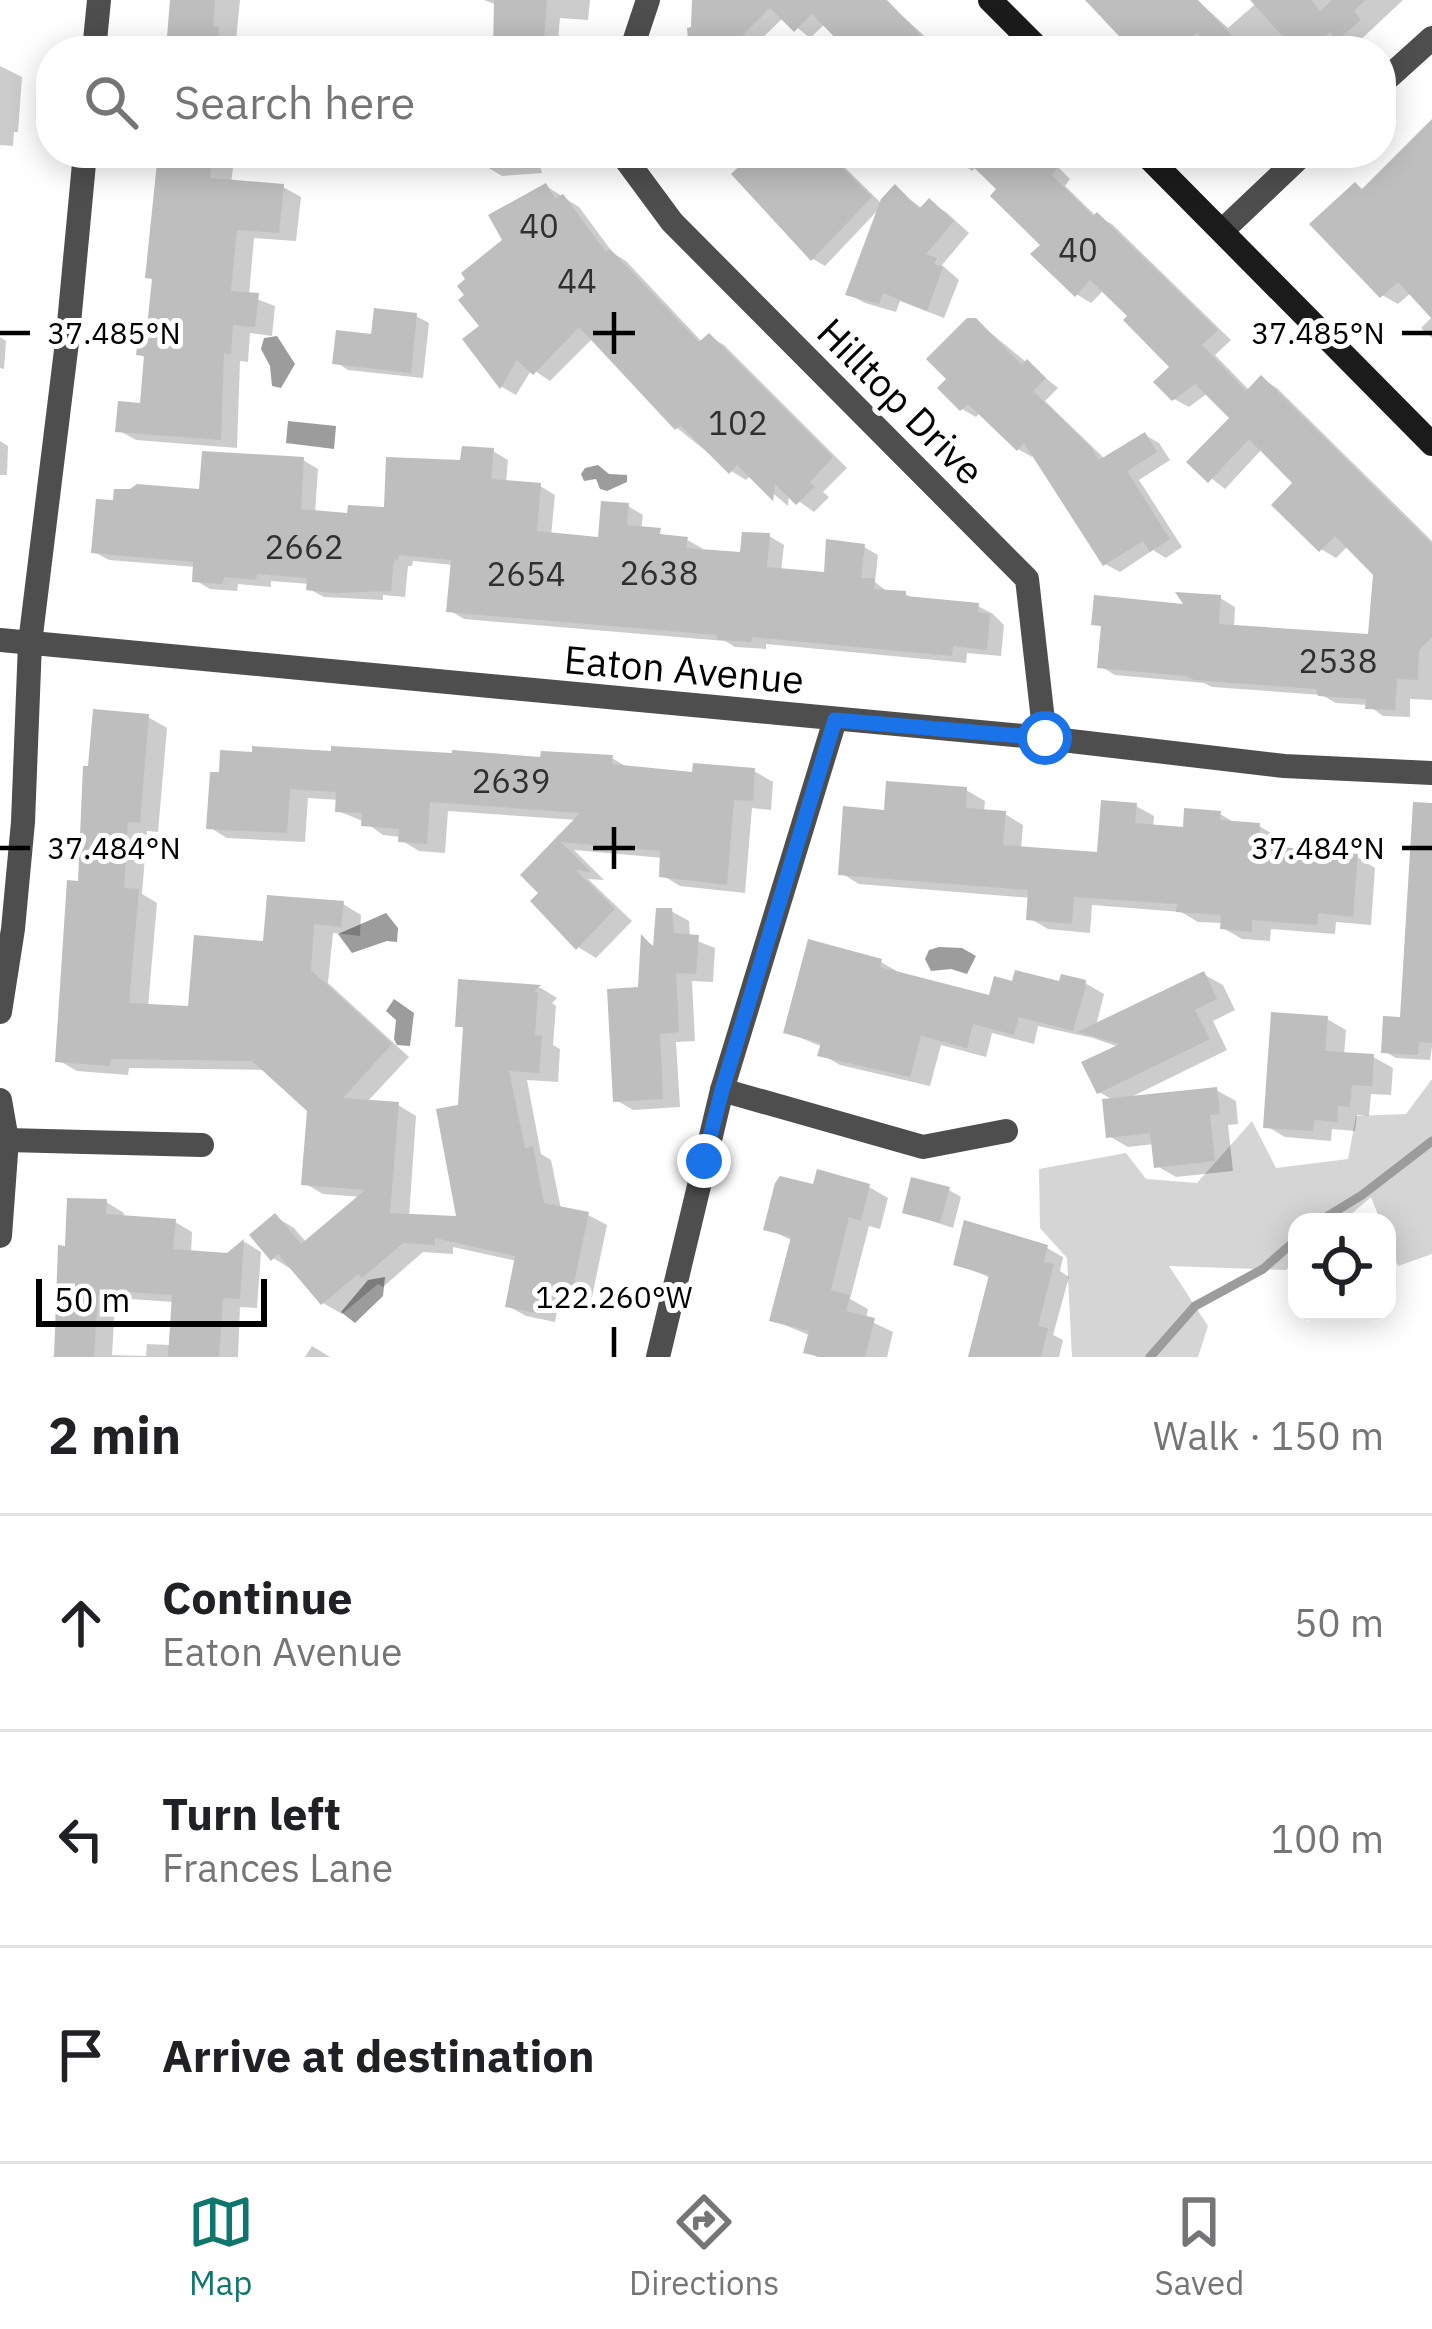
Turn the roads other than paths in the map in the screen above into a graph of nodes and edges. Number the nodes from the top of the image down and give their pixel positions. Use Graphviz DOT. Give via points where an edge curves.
graph roads {
  1 [pos="99,0"];
  2 [pos="648,0"];
  3 [pos="990,0"];
  4 [pos="95,36"];
  5 [pos="636,36"];
  6 [pos="1026,36"];
  7 [pos="1432,38"];
  8 [pos="1396,70"];
  9 [pos="84,168"];
  10 [pos="632,168"];
  11 [pos="1159,168"];
  12 [pos="1288,168"];
  13 [pos="1222,231"];
  14 [pos="1432,444"];
  15 [pos="0,640"];
  16 [pos="30,643"];
  17 [pos="835,720"];
  18 [pos="1045,738"];
  19 [pos="1432,772"];
  20 [pos="0,1012"];
  21 [pos="722,1090"];
  22 [pos="0,1100"];
  23 [pos="1006,1131"];
  24 [pos="7,1140"];
  25 [pos="202,1145"];
  26 [pos="0,1236"];
  27 [pos="658,1357"];
  1 -- 4 [label="street"];
  2 -- 5 [label="street"];
  3 -- 6 [label="main road"];
  7 -- 8 [label="street"];
  9 -- 16 [label="street"];
  10 -- 18 [label="street, Hilltop Drive" via="672,222 1027,580"];
  11 -- 13 [label="main road"];
  12 -- 13 [label="street"];
  13 -- 14 [label="main road"];
  15 -- 16 [label="street, Eaton Avenue"];
  16 -- 17 [label="street, Eaton Avenue"];
  16 -- 20 [label="street" via="23,822"];
  17 -- 18 [label="street, Eaton Avenue"];
  17 -- 21 [label="street"];
  18 -- 19 [label="street, Eaton Avenue" via="1284,766"];
  21 -- 23 [label="street" via="923,1147"];
  21 -- 27 [label="street"];
  22 -- 24 [label="street"];
  24 -- 25 [label="street"];
  24 -- 26 [label="street"];
}
